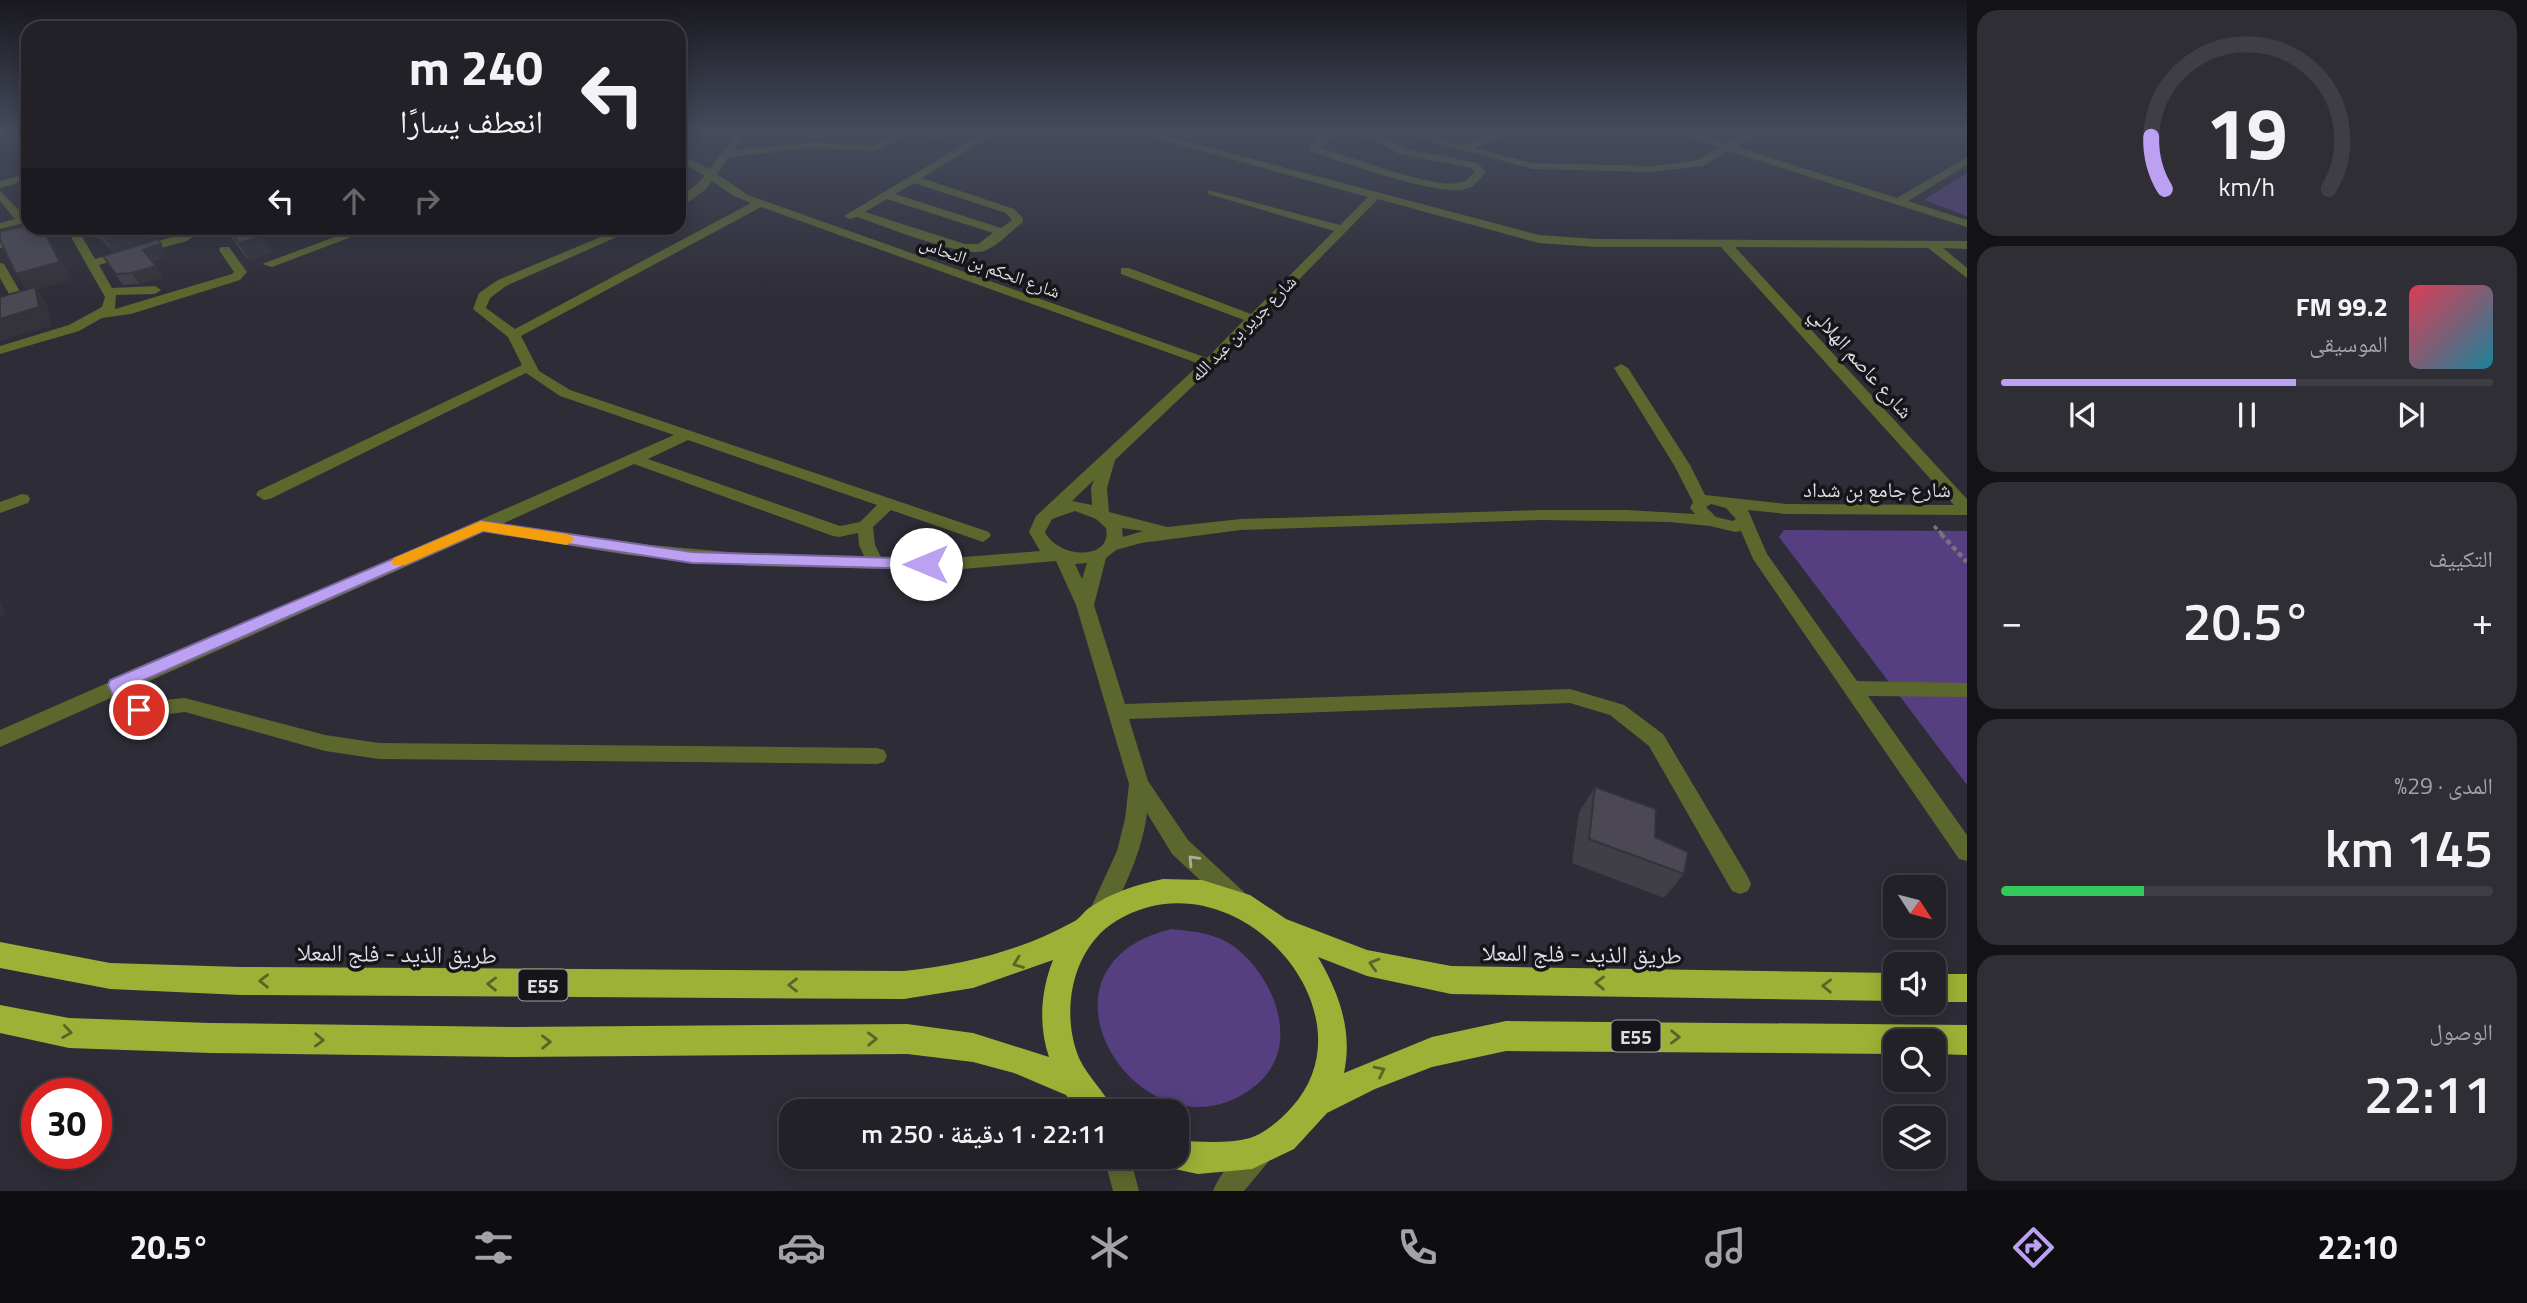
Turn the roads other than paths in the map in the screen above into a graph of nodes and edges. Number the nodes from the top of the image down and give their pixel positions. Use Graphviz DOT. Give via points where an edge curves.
graph roads {
  1 [pos="700,188"];
  2 [pos="727,188"];
  3 [pos="899,188"];
  4 [pos="939,188"];
  5 [pos="1347,188"];
  6 [pos="1376,188"];
  7 [pos="1422,188"];
  8 [pos="1441,188"];
  9 [pos="1850,188"];
  10 [pos="1921,188"];
  11 [pos="1212,192"];
  12 [pos="0,194"];
  13 [pos="1369,194"];
  14 [pos="887,195"];
  15 [pos="686,201"];
  16 [pos="1897,202"];
  17 [pos="760,203"];
  18 [pos="856,213"];
  19 [pos="21,216"];
  20 [pos="21,221"];
  21 [pos="1967,224"];
  22 [pos="0,226"];
  23 [pos="831,228"];
  24 [pos="1341,229"];
  25 [pos="1004,233"];
  26 [pos="35,235"];
  27 [pos="76,235"];
  28 [pos="187,235"];
  29 [pos="336,235"];
  30 [pos="351,235"];
  31 [pos="615,235"];
  32 [pos="340,239"];
  33 [pos="0,244"];
  34 [pos="1725,244"];
  35 [pos="1931,245"];
  36 [pos="1967,245"];
  37 [pos="225,250"];
  38 [pos="90,264"];
  39 [pos="268,264"];
  40 [pos="236,266"];
  41 [pos="0,267"];
  42 [pos="1125,271"];
  43 [pos="1967,274"];
  44 [pos="155,290"];
  45 [pos="107,292"];
  46 [pos="0,306"];
  47 [pos="105,312"];
  48 [pos="1253,318"];
  49 [pos="514,335"];
  50 [pos="0,350"];
  51 [pos="1209,363"];
  52 [pos="528,367"];
  53 [pos="1621,368"];
  54 [pos="688,435"];
  55 [pos="634,459"];
  56 [pos="1110,459"];
  57 [pos="1682,465"];
  58 [pos="264,495"];
  59 [pos="22,499"];
  60 [pos="1724,501"];
  61 [pos="1700,503"];
  62 [pos="888,504"];
  63 [pos="0,508"];
  64 [pos="1786,509"];
  65 [pos="1967,510"];
  66 [pos="1051,512"];
  67 [pos="1106,516"];
  68 [pos="1650,516"];
  69 [pos="1745,519"];
  70 [pos="1713,522"];
  71 [pos="481,526"];
  72 [pos="865,526"];
  73 [pos="1174,531"];
  74 [pos="839,532"];
  75 [pos="1037,532"];
  76 [pos="982,536"];
  77 [pos="1105,551"];
  78 [pos="1759,555"];
  79 [pos="1061,556"];
  80 [pos="992,560"];
  81 [pos="840,563"];
  82 [pos="876,564"];
  83 [pos="1085,605"];
  84 [pos="117,685"];
  85 [pos="1853,688"];
  86 [pos="1967,690"];
  87 [pos="1117,712"];
  88 [pos="0,739"];
  89 [pos="877,756"];
  90 [pos="1139,784"];
  91 [pos="1967,852"];
  92 [pos="1740,884"];
  93 [pos="1244,905"];
  94 [pos="1099,914"];
  95 [pos="1276,927"];
  96 [pos="1079,933"];
  97 [pos="0,955"];
  98 [pos="1883,987"];
  99 [pos="1946,988"];
  100 [pos="1967,988"];
  101 [pos="0,1019"];
  102 [pos="1967,1040"];
  103 [pos="1076,1084"];
  104 [pos="1088,1099"];
  105 [pos="1318,1101"];
  106 [pos="1261,1151"];
  107 [pos="1189,1158"];
  108 [pos="1120,1169"];
  109 [pos="1126,1191"];
  110 [pos="1226,1191"];
  1 -- 15 [label="street"];
  2 -- 17 [label="street, شارع الحكم بن النحاس"];
  3 -- 14 [label="street"];
  4 -- 25 [label="street" via="1010,211 1019,220"];
  5 -- 13 [label="street"];
  6 -- 13 [label="street, شارع جرير بن عبد الله"];
  7 -- 8 [label="street" via="1428,192"];
  9 -- 16 [label="street"];
  10 -- 16 [label="street"];
  11 -- 24 [label="street"];
  12 -- 19 [label="street"];
  13 -- 24 [label="street, شارع جرير بن عبد الله"];
  13 -- 34 [label="street" via="1539,239"];
  14 -- 18 [label="street"];
  14 -- 25 [label="street"];
  16 -- 21 [label="street"];
  17 -- 23 [label="street, شارع الحكم بن النحاس"];
  17 -- 49 [label="street"];
  18 -- 23 [label="street"];
  18 -- 25 [label="street" via="964,248 981,248"];
  20 -- 22 [label="street"];
  23 -- 51 [label="street, شارع الحكم بن النحاس"];
  24 -- 48 [label="street, شارع جرير بن عبد الله"];
  26 -- 33 [label="street"];
  27 -- 38 [label="street"];
  28 -- 38 [label="street"];
  29 -- 32 [label="street"];
  30 -- 32 [label="street"];
  31 -- 49 [label="street" via="495,287 481,300 479,309"];
  32 -- 39 [label="street"];
  34 -- 35 [label="street"];
  34 -- 65 [label="street, شارع عاصم الهلالي"];
  35 -- 36 [label="street"];
  35 -- 43 [label="street"];
  37 -- 40 [label="street"];
  38 -- 45 [label="street"];
  40 -- 44 [label="street"];
  40 -- 47 [label="street" via="240,272 232,279 126,311"];
  41 -- 46 [label="street" via="16,295"];
  42 -- 48 [label="street"];
  44 -- 45 [label="street"];
  44 -- 47 [label="street"];
  45 -- 47 [label="street" via="111,303"];
  47 -- 50 [label="street" via="74,328"];
  48 -- 51 [label="street, شارع جرير بن عبد الله"];
  49 -- 52 [label="street"];
  51 -- 56 [label="street, شارع جرير بن عبد الله"];
  52 -- 54 [label="street" via="565,393"];
  52 -- 58 [label="street"];
  53 -- 57 [label="street"];
  54 -- 55 [label="street"];
  54 -- 62 [label="street"];
  55 -- 71 [label="street"];
  55 -- 74 [label="street"];
  56 -- 66 [label="street, شارع جرير بن عبد الله"];
  56 -- 67 [label="street, شارع جرير بن عبد الله" via="1099,488"];
  57 -- 60 [label="street"];
  57 -- 61 [label="street"];
  59 -- 63 [label="street"];
  60 -- 61 [label="street"];
  60 -- 64 [label="street"];
  60 -- 69 [label="street" via="1739,509"];
  61 -- 68 [label="street"];
  61 -- 70 [label="street" via="1700,513"];
  62 -- 72 [label="street"];
  62 -- 76 [label="street"];
  64 -- 65 [label="street, شارع جامع بن شداد"];
  64 -- 69 [label="street"];
  66 -- 67 [label="street" via="1075,506"];
  66 -- 75 [label="street" via="1038,524"];
  67 -- 73 [label="street"];
  67 -- 77 [label="street" via="1115,528"];
  68 -- 70 [label="street"];
  68 -- 73 [label="street"];
  69 -- 70 [label="street" via="1735,527"];
  69 -- 78 [label="street"];
  70 -- 78 [label="street"];
  71 -- 81 [label="street" via="692,557"];
  71 -- 84 [label="street"];
  72 -- 74 [label="street"];
  72 -- 82 [label="street"];
  73 -- 77 [label="street"];
  74 -- 81 [label="street" via="843,547"];
  75 -- 79 [label="street" via="1043,545"];
  75 -- 80 [label="street"];
  77 -- 79 [label="street" via="1076,559"];
  77 -- 83 [label="street" via="1092,571"];
  78 -- 85 [label="street"];
  79 -- 80 [label="street"];
  79 -- 83 [label="street"];
  80 -- 82 [label="street"];
  81 -- 82 [label="street"];
  83 -- 87 [label="street"];
  84 -- 88 [label="street"];
  84 -- 89 [label="street" via="125,704 139,710 185,705 325,743 379,751"];
  85 -- 86 [label="street"];
  85 -- 91 [label="street"];
  87 -- 90 [label="street"];
  87 -- 92 [label="street" via="1570,696 1594,699 1629,716 1656,740"];
  93 -- 90 [label="street, one-way" via="1180,847"];
  90 -- 94 [label="street" via="1131,849"];
  93 -- 94 [label="highway" via="1206,892 1167,889 1131,896"];
  93 -- 95 [label="highway"];
  94 -- 96 [label="highway"];
  98 -- 95 [label="highway, طريق الذيد - فلج المعلا, one-way" via="1451,980 1367,963"];
  95 -- 105 [label="highway" via="1308,963 1328,1007 1332,1056"];
  96 -- 97 [label="highway, طريق الذيد - فلج المعلا / E55, one-way" via="1001,969 951,981 904,985 534,985 110,976"];
  96 -- 103 [label="highway" via="1061,965 1054,1003 1059,1043"];
  99 -- 100 [label="highway"];
  101 -- 103 [label="highway, one-way" via="69,1033 210,1038 516,1042 907,1039 996,1050"];
  105 -- 102 [label="highway, E55, one-way" via="1429,1051 1506,1036"];
  103 -- 104 [label="highway"];
  105 -- 106 [label="highway" via="1294,1130"];
  106 -- 107 [label="highway" via="1219,1161"];
  106 -- 110 [label="street"];
  108 -- 109 [label="street"];
}
